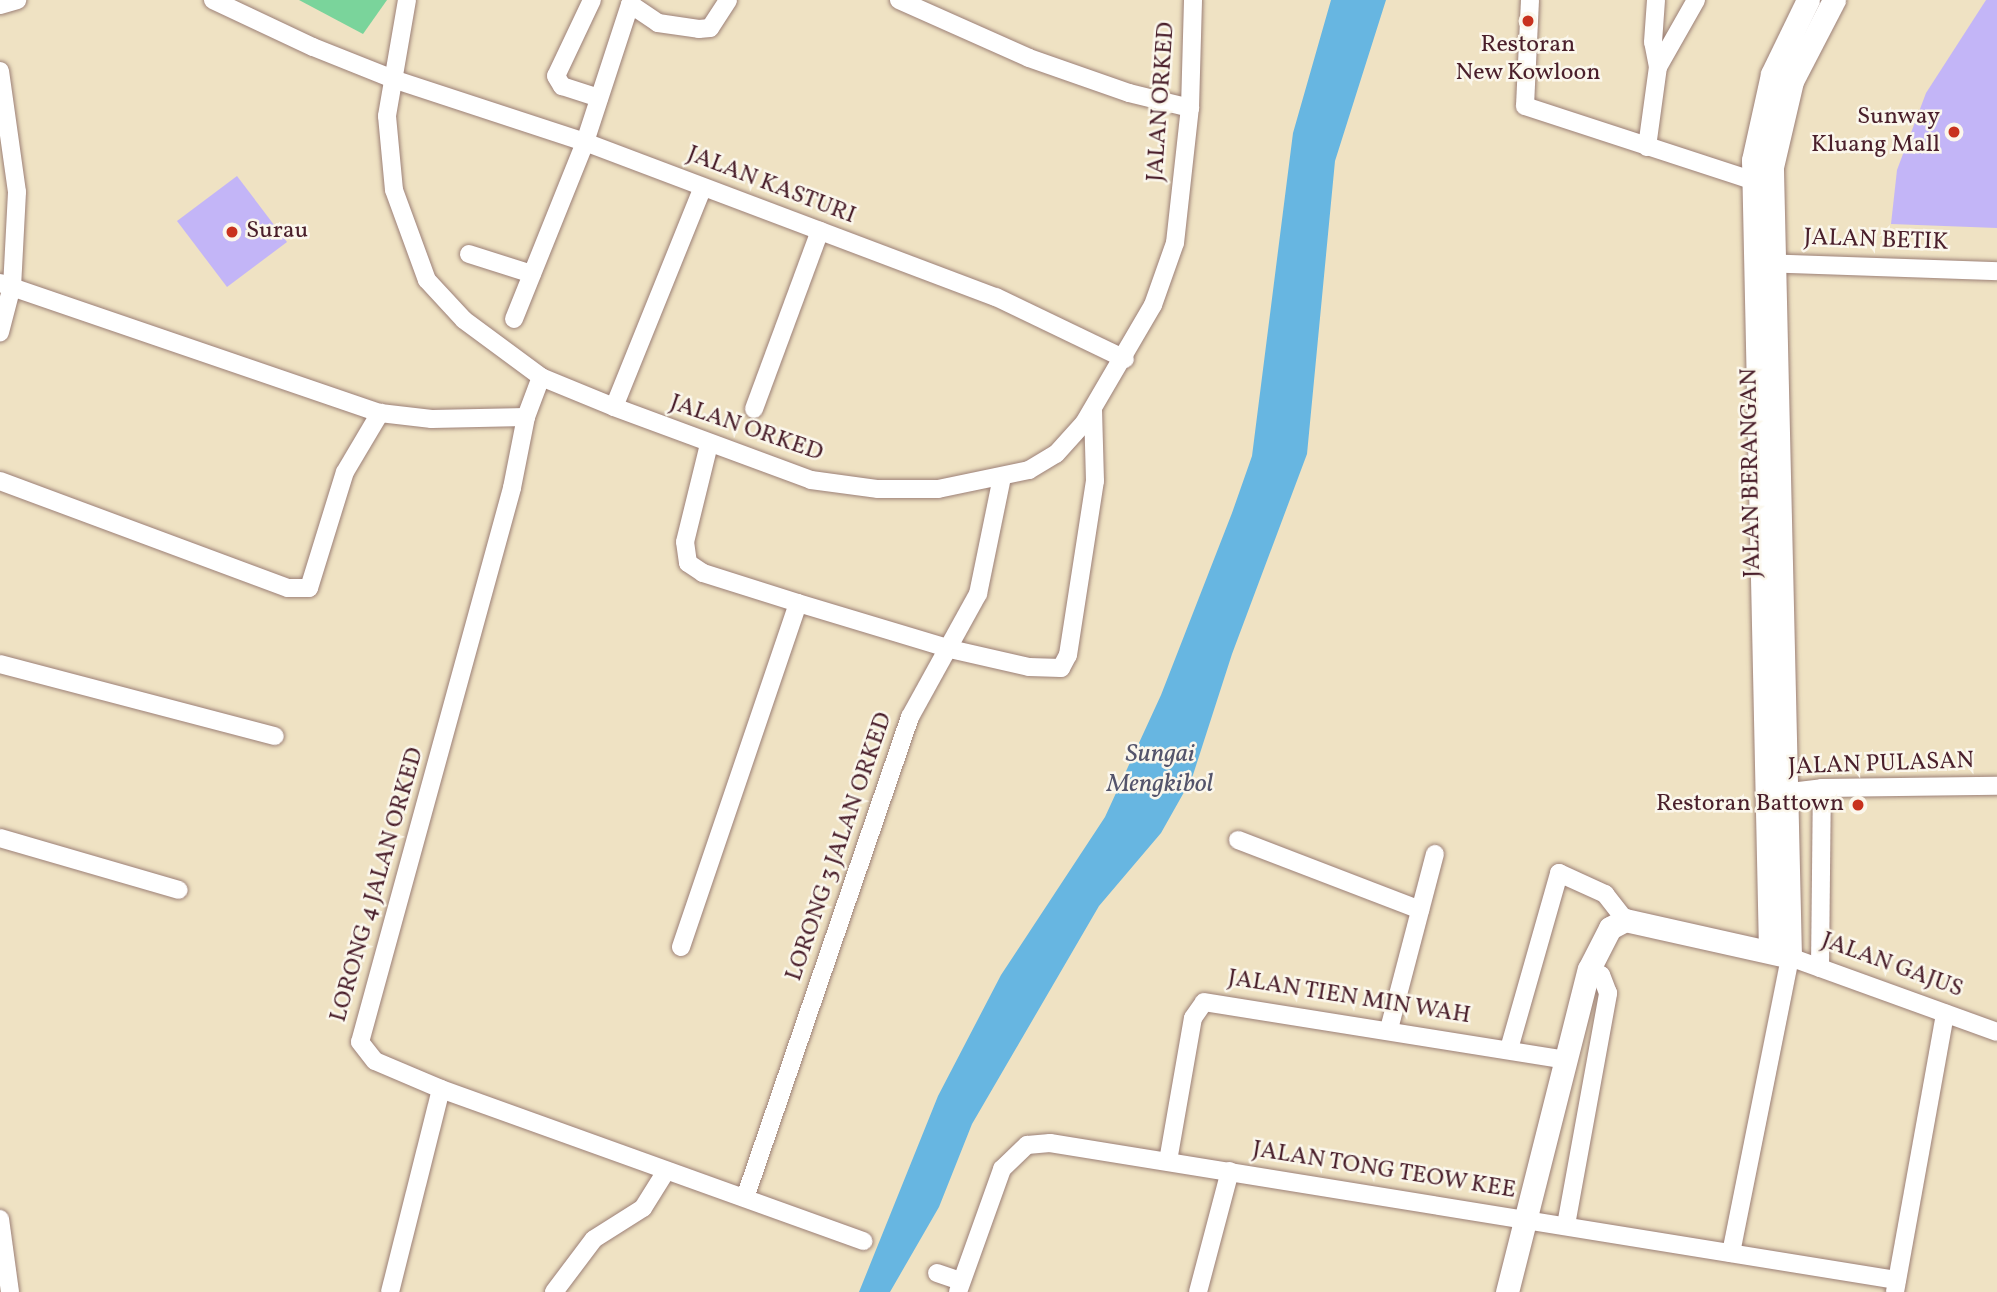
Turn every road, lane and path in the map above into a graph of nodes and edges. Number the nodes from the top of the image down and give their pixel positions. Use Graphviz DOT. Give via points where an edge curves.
graph roads {
  1 [pos="17,0"];
  2 [pos="213,0"];
  3 [pos="407,0"];
  4 [pos="592,0"];
  5 [pos="728,0"];
  6 [pos="899,0"];
  7 [pos="1193,0"];
  8 [pos="1530,0"];
  9 [pos="1656,0"];
  10 [pos="1696,0"];
  11 [pos="1808,0"];
  12 [pos="1834,0"];
  13 [pos="627,2"];
  14 [pos="0,5"];
  15 [pos="918,5"];
  16 [pos="1658,67"];
  17 [pos="0,71"];
  18 [pos="393,79"];
  19 [pos="599,98"];
  20 [pos="1190,108"];
  21 [pos="585,142"];
  22 [pos="1647,147"];
  23 [pos="1763,184"];
  24 [pos="703,187"];
  25 [pos="820,231"];
  26 [pos="469,254"];
  27 [pos="1763,263"];
  28 [pos="1997,271"];
  29 [pos="532,274"];
  30 [pos="6,285"];
  31 [pos="514,319"];
  32 [pos="0,332"];
  33 [pos="1125,359"];
  34 [pos="541,377"];
  35 [pos="614,407"];
  36 [pos="754,409"];
  37 [pos="1093,410"];
  38 [pos="380,412"];
  39 [pos="526,417"];
  40 [pos="709,444"];
  41 [pos="1002,477"];
  42 [pos="0,481"];
  43 [pos="798,603"];
  44 [pos="950,649"];
  45 [pos="0,664"];
  46 [pos="275,736"];
  47 [pos="1997,786"];
  48 [pos="1822,788"];
  49 [pos="1776,794"];
  50 [pos="0,838"];
  51 [pos="1238,840"];
  52 [pos="1434,854"];
  53 [pos="179,890"];
  54 [pos="1420,911"];
  55 [pos="1625,920"];
  56 [pos="681,947"];
  57 [pos="1780,954"];
  58 [pos="1820,968"];
  59 [pos="1589,969"];
  60 [pos="1945,1013"];
  61 [pos="1389,1029"];
  62 [pos="1997,1032"];
  63 [pos="1509,1049"];
  64 [pos="1566,1060"];
  65 [pos="440,1089"];
  66 [pos="1168,1161"];
  67 [pos="666,1171"];
  68 [pos="1230,1171"];
  69 [pos="744,1198"];
  70 [pos="0,1219"];
  71 [pos="1526,1219"];
  72 [pos="1566,1225"];
  73 [pos="863,1241"];
  74 [pos="1731,1253"];
  75 [pos="937,1273"];
  76 [pos="1896,1286"];
  77 [pos="959,1287"];
  78 [pos="10,1292"];
  79 [pos="390,1292"];
  80 [pos="554,1292"];
  81 [pos="1199,1292"];
  82 [pos="1507,1292"];
  1 -- 14 [label="street"];
  2 -- 18 [label="street, JALAN KASTURI"];
  3 -- 18 [label="street, JALAN ORKED"];
  4 -- 19 [label="street" via="556,76 562,86"];
  5 -- 13 [label="street" via="710,28 699,29 658,23"];
  6 -- 15 [label="street"];
  7 -- 20 [label="street, JALAN ORKED"];
  8 -- 22 [label="street" via="1525,106"];
  9 -- 16 [label="street" via="1653,42"];
  10 -- 16 [label="street"];
  11 -- 23 [label="street, JALAN BERANGAN" via="1772,74 1753,160"];
  12 -- 23 [label="street, JALAN BERANGAN" via="1791,80"];
  13 -- 19 [label="street"];
  15 -- 20 [label="street" via="1029,58 1129,93"];
  16 -- 22 [label="street"];
  17 -- 30 [label="street" via="17,192"];
  18 -- 21 [label="street, JALAN KASTURI"];
  18 -- 34 [label="street, JALAN ORKED" via="387,116 394,190 427,280 464,320"];
  19 -- 21 [label="street"];
  20 -- 33 [label="street, JALAN ORKED" via="1175,243 1153,305"];
  21 -- 24 [label="street, JALAN KASTURI"];
  21 -- 29 [label="street"];
  22 -- 23 [label="street"];
  23 -- 27 [label="street, JALAN BERANGAN"];
  24 -- 25 [label="street, JALAN KASTURI"];
  24 -- 35 [label="street"];
  25 -- 33 [label="street, JALAN KASTURI" via="996,297"];
  25 -- 36 [label="street"];
  26 -- 29 [label="street"];
  27 -- 28 [label="street, JALAN BETIK"];
  27 -- 49 [label="street, JALAN BERANGAN"];
  29 -- 31 [label="street"];
  30 -- 32 [label="street"];
  30 -- 38 [label="street"];
  33 -- 37 [label="street, JALAN ORKED"];
  34 -- 35 [label="street, JALAN ORKED"];
  34 -- 39 [label="street, LORONG 4 JALAN ORKED"];
  35 -- 40 [label="street, JALAN ORKED"];
  37 -- 41 [label="street, JALAN ORKED" via="1056,454 1029,470"];
  37 -- 44 [label="street" via="1094,481 1068,655 1061,668"];
  38 -- 39 [label="street" via="432,419"];
  38 -- 42 [label="street" via="345,472 309,588 288,588"];
  39 -- 65 [label="street, LORONG 4 JALAN ORKED" via="411,860 360,1030 364,1052 375,1061"];
  40 -- 41 [label="street, JALAN ORKED" via="811,480 878,489 938,489"];
  40 -- 43 [label="street" via="685,542 688,563 703,573"];
  41 -- 44 [label="street, LORONG 3 JALAN ORKED" via="978,594"];
  43 -- 44 [label="street"];
  43 -- 56 [label="street"];
  44 -- 69 [label="street, LORONG 3 JALAN ORKED" via="910,717"];
  45 -- 46 [label="street"];
  47 -- 48 [label="street, JALAN PULASAN"];
  48 -- 49 [label="street, JALAN PULASAN"];
  48 -- 58 [label="street"];
  49 -- 57 [label="street, JALAN BERANGAN"];
  50 -- 53 [label="street"];
  51 -- 54 [label="street"];
  52 -- 54 [label="street"];
  54 -- 61 [label="street"];
  55 -- 57 [label="street"];
  55 -- 59 [label="street" via="1601,938"];
  55 -- 63 [label="street" via="1605,894 1559,873"];
  57 -- 58 [label="street, JALAN GAJUS"];
  57 -- 74 [label="street"];
  58 -- 60 [label="street, JALAN GAJUS"];
  59 -- 64 [label="street"];
  59 -- 72 [label="street" via="1601,975 1608,993"];
  60 -- 62 [label="street, JALAN GAJUS"];
  60 -- 76 [label="street"];
  61 -- 63 [label="street, JALAN TIEN MIN WAH"];
  61 -- 66 [label="street, JALAN TIEN MIN WAH" via="1204,1002 1193,1018"];
  63 -- 64 [label="street, JALAN TIEN MIN WAH"];
  64 -- 71 [label="street"];
  65 -- 67 [label="street, LORONG 4 JALAN ORKED"];
  65 -- 79 [label="street"];
  66 -- 68 [label="street, JALAN TONG TEOW KEE"];
  66 -- 77 [label="street, JALAN TONG TEOW KEE" via="1050,1143 1027,1145 1002,1169"];
  67 -- 69 [label="street, LORONG 4 JALAN ORKED"];
  67 -- 80 [label="street" via="643,1208 594,1239"];
  68 -- 71 [label="street, JALAN TONG TEOW KEE"];
  68 -- 81 [label="street"];
  69 -- 73 [label="street, LORONG 4 JALAN ORKED"];
  70 -- 78 [label="street"];
  71 -- 72 [label="street, JALAN TONG TEOW KEE"];
  71 -- 82 [label="street"];
  72 -- 74 [label="street, JALAN TONG TEOW KEE"];
  74 -- 76 [label="street, JALAN TONG TEOW KEE"];
  75 -- 77 [label="street"];
}
